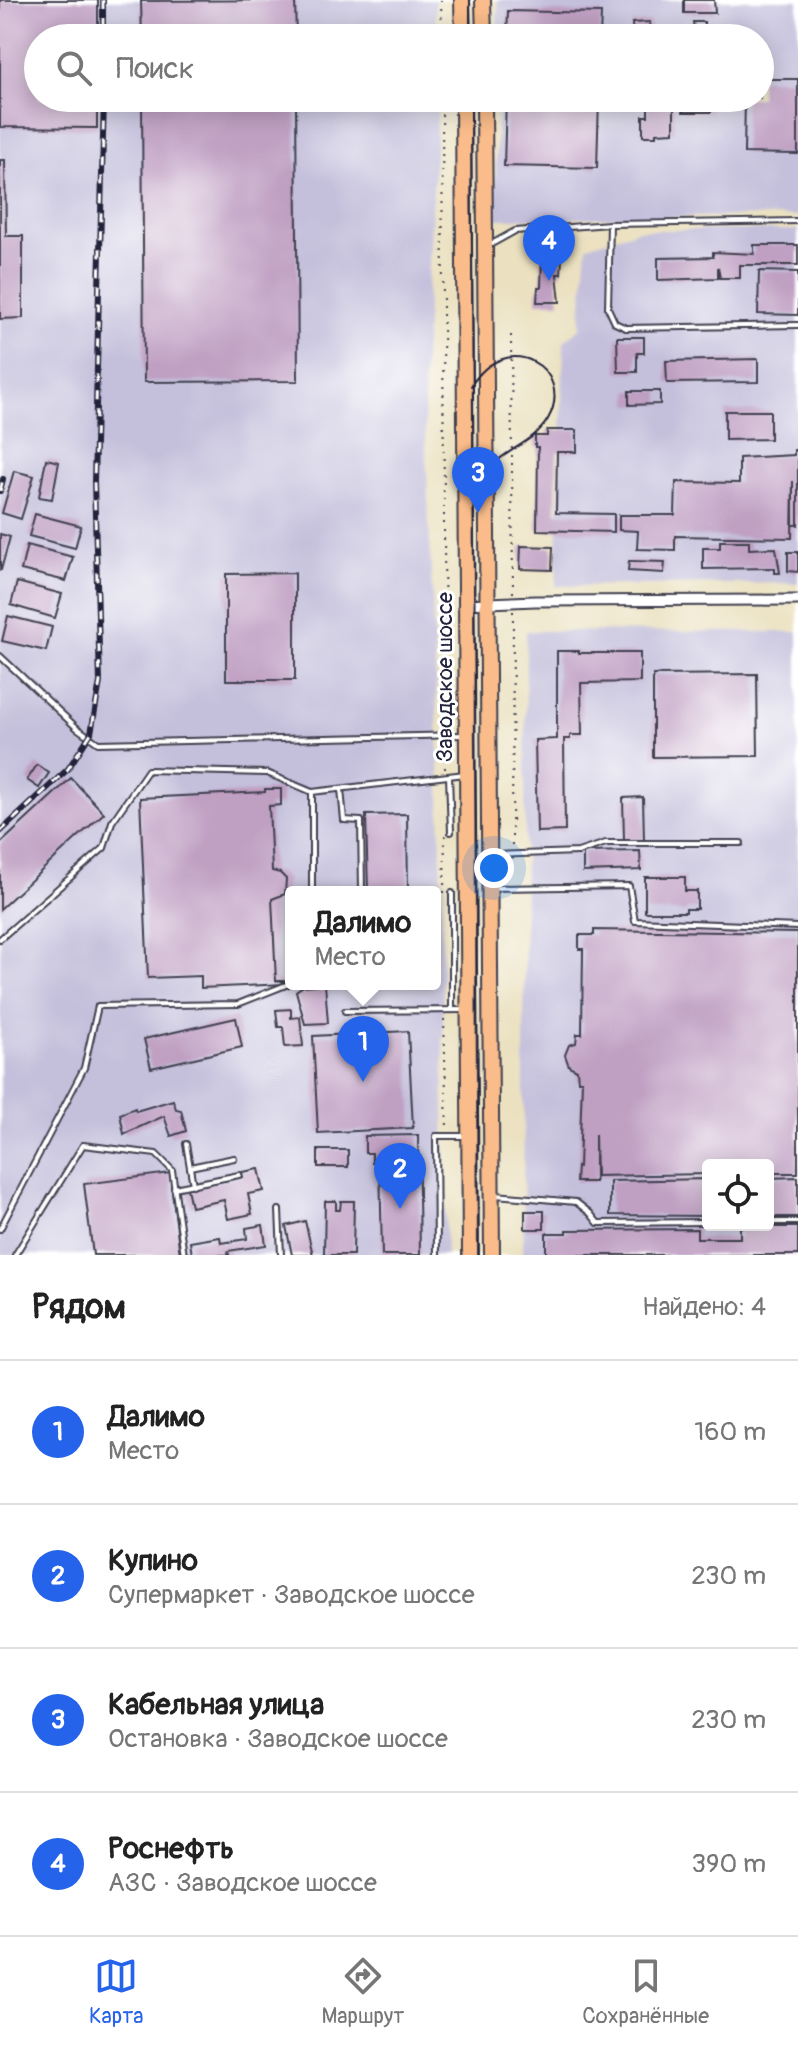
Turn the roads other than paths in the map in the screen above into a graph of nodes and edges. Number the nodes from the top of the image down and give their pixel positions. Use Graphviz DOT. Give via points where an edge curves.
graph roads {
  1 [pos="462,0"];
  2 [pos="483,0"];
  3 [pos="463,24"];
  4 [pos="484,24"];
  5 [pos="463,112"];
  6 [pos="484,112"];
  7 [pos="798,221"];
  8 [pos="610,224"];
  9 [pos="486,248"];
  10 [pos="798,325"];
  11 [pos="798,600"];
  12 [pos="488,602"];
  13 [pos="465,604"];
  14 [pos="0,656"];
  15 [pos="466,735"];
  16 [pos="467,774"];
  17 [pos="447,776"];
  18 [pos="341,789"];
  19 [pos="312,792"];
  20 [pos="451,832"];
  21 [pos="741,843"];
  22 [pos="491,855"];
  23 [pos="312,886"];
  24 [pos="362,886"];
  25 [pos="491,888"];
  26 [pos="452,893"];
  27 [pos="798,927"];
  28 [pos="0,939"];
  29 [pos="285,985"];
  30 [pos="452,1010"];
  31 [pos="468,1010"];
  32 [pos="345,1011"];
  33 [pos="469,1136"];
  34 [pos="186,1144"];
  35 [pos="234,1158"];
  36 [pos="190,1167"];
  37 [pos="239,1175"];
  38 [pos="193,1185"];
  39 [pos="174,1188"];
  40 [pos="493,1195"];
  41 [pos="279,1210"];
  42 [pos="702,1222"];
  43 [pos="774,1222"];
  44 [pos="798,1222"];
  45 [pos="0,1229"];
  46 [pos="15,1255"];
  47 [pos="184,1255"];
  48 [pos="281,1255"];
  49 [pos="437,1255"];
  50 [pos="470,1255"];
  51 [pos="492,1255"];
  1 -- 3 [label="main road"];
  2 -- 4 [label="main road"];
  5 -- 13 [label="main road, Заводское шоссе"];
  6 -- 9 [label="main road, Заводское шоссе"];
  7 -- 8 [label="lane"];
  8 -- 9 [label="lane" via="515,231"];
  8 -- 10 [label="lane" via="608,308 615,323 626,328"];
  9 -- 12 [label="main road, Заводское шоссе"];
  11 -- 12 [label="street"];
  12 -- 13 [label="street"];
  12 -- 22 [label="main road, Заводское шоссе"];
  13 -- 15 [label="main road, Заводское шоссе"];
  14 -- 15 [label="lane" via="98,743"];
  15 -- 16 [label="main road, Заводское шоссе"];
  16 -- 17 [label="lane"];
  16 -- 31 [label="main road, Заводское шоссе"];
  17 -- 18 [label="lane"];
  17 -- 20 [label="lane"];
  18 -- 19 [label="lane"];
  18 -- 24 [label="lane" via="344,820 361,821"];
  19 -- 23 [label="lane"];
  19 -- 28 [label="lane" via="267,773 148,770 112,822 104,848"];
  21 -- 22 [label="lane" via="606,843 578,852"];
  22 -- 25 [label="main road, Заводское шоссе"];
  25 -- 27 [label="lane" via="629,886 635,921"];
  25 -- 40 [label="main road, Заводское шоссе"];
  26 -- 30 [label="lane"];
  29 -- 45 [label="lane" via="238,1004 98,1006 84,1068"];
  30 -- 31 [label="lane"];
  30 -- 32 [label="lane"];
  31 -- 33 [label="main road, Заводское шоссе"];
  33 -- 49 [label="lane" via="436,1136"];
  33 -- 50 [label="main road, Заводское шоссе"];
  34 -- 36 [label="lane"];
  35 -- 36 [label="lane"];
  36 -- 38 [label="lane"];
  37 -- 38 [label="lane"];
  38 -- 39 [label="lane"];
  39 -- 46 [label="lane" via="172,1170 156,1154 83,1145"];
  39 -- 47 [label="lane"];
  40 -- 42 [label="lane" via="576,1202 598,1223"];
  40 -- 51 [label="main road, Заводское шоссе"];
  41 -- 48 [label="lane"];
  43 -- 44 [label="lane"];
}
